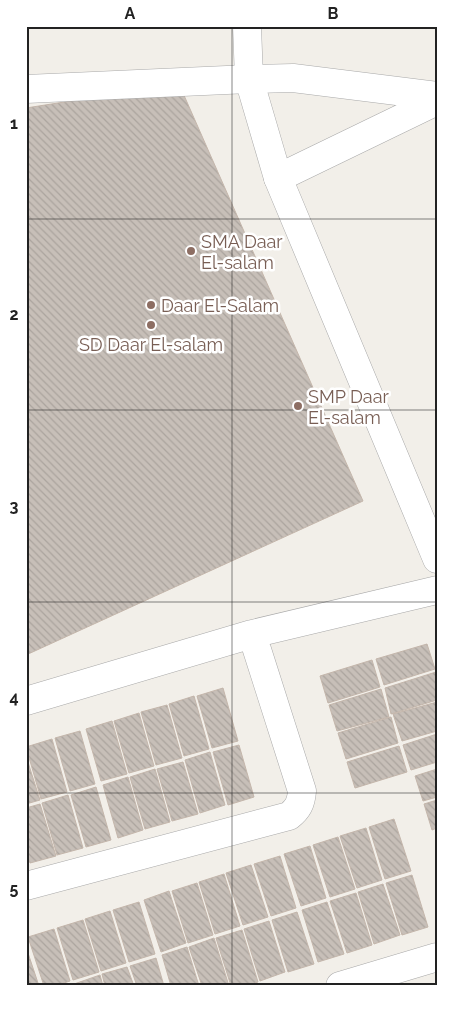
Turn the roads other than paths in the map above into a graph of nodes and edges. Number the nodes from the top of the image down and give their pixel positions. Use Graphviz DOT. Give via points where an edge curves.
graph roads {
  1 [pos="247,26"];
  2 [pos="249,79"];
  3 [pos="26,89"];
  4 [pos="437,96"];
  5 [pos="437,101"];
  6 [pos="278,178"];
  7 [pos="437,560"];
  8 [pos="437,590"];
  9 [pos="252,634"];
  10 [pos="26,701"];
  11 [pos="26,886"];
  12 [pos="437,956"];
  13 [pos="340,986"];
  1 -- 2 [label="street"];
  2 -- 3 [label="street"];
  2 -- 4 [label="street" via="292,78"];
  2 -- 6 [label="street"];
  5 -- 6 [label="street"];
  6 -- 7 [label="street"];
  8 -- 9 [label="street"];
  9 -- 10 [label="street"];
  9 -- 11 [label="street" via="302,790 302,799 295,812"];
  12 -- 13 [label="street"];
}
